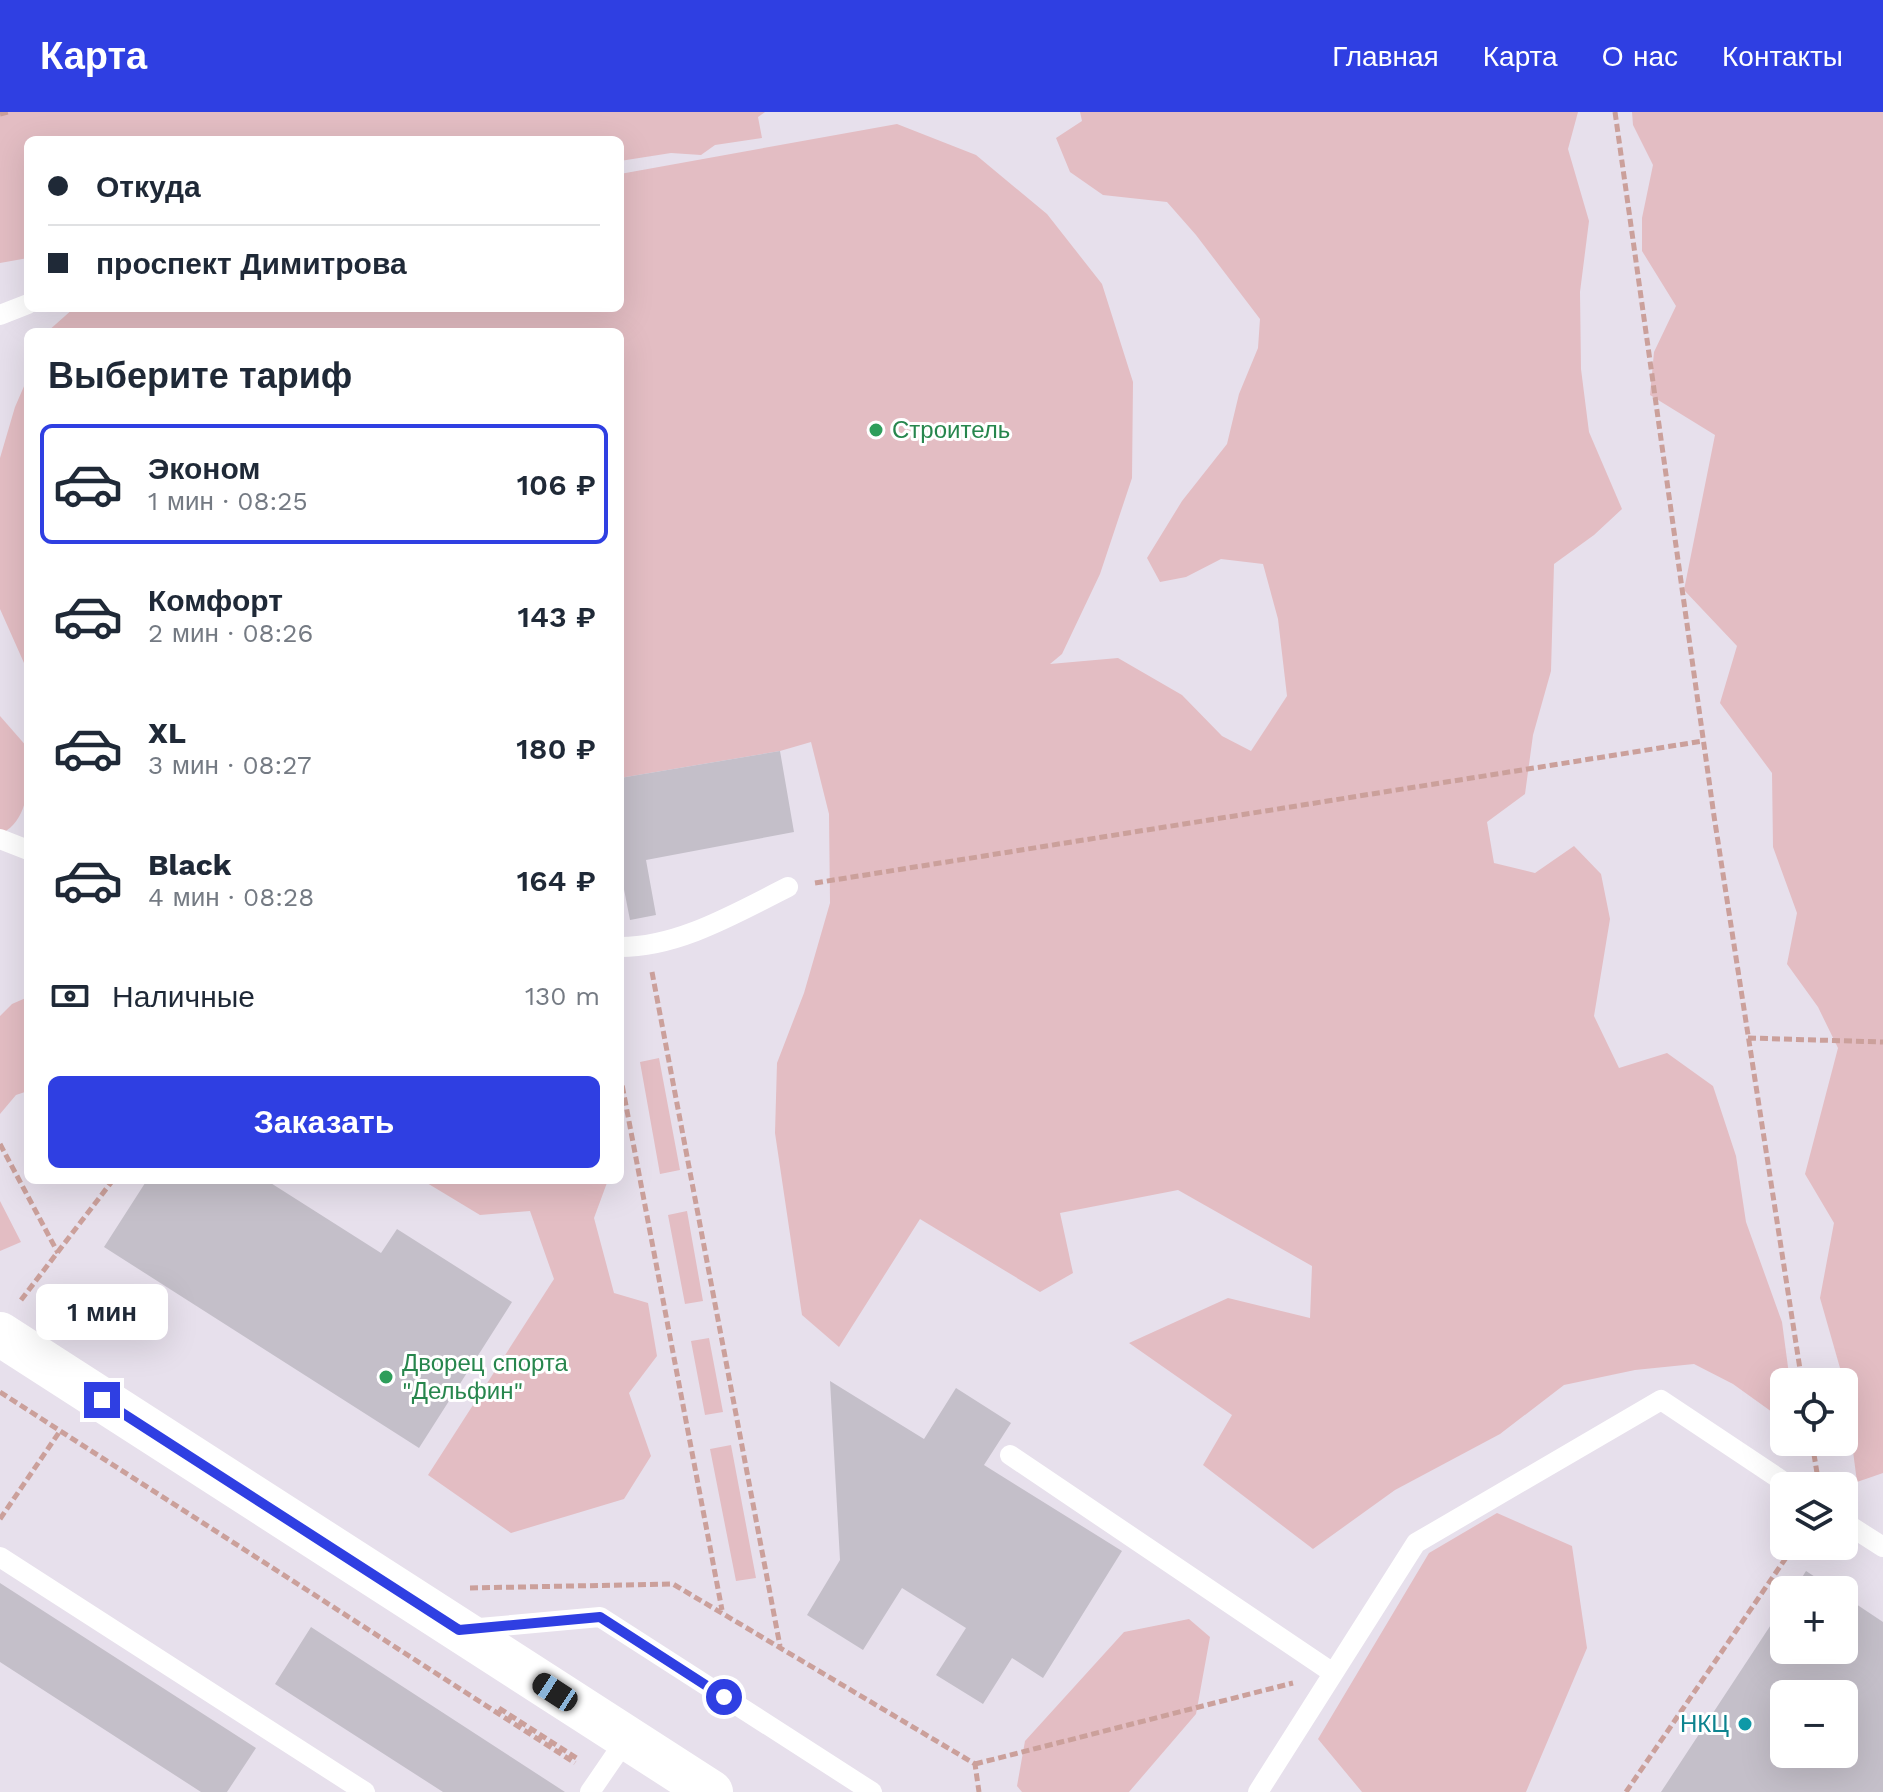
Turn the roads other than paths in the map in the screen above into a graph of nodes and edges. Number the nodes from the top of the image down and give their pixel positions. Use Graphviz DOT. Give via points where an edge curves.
graph roads {
  1 [pos="24,306"];
  2 [pos="0,315"];
  3 [pos="0,839"];
  4 [pos="24,848"];
  5 [pos="788,887"];
  6 [pos="624,947"];
  7 [pos="6,1323"];
  8 [pos="1010,1455"];
  9 [pos="1770,1473"];
  10 [pos="1858,1531"];
  11 [pos="1883,1547"];
  12 [pos="0,1557"];
  13 [pos="464,1609"];
  14 [pos="1333,1673"];
  15 [pos="627,1738"];
  16 [pos="595,1786"];
  17 [pos="365,1792"];
  18 [pos="711,1792"];
  19 [pos="872,1792"];
  20 [pos="1258,1792"];
  1 -- 2 [label="lane"];
  3 -- 4 [label="lane"];
  5 -- 6 [label="lane" via="721,921 647,947"];
  7 -- 13 [label="main road"];
  8 -- 14 [label="lane"];
  9 -- 14 [label="lane" via="1661,1400 1416,1543"];
  10 -- 11 [label="lane"];
  12 -- 17 [label="lane"];
  13 -- 15 [label="main road"];
  13 -- 19 [label="lane" via="600,1617"];
  14 -- 20 [label="lane"];
  15 -- 16 [label="lane"];
  15 -- 18 [label="main road"];
}
